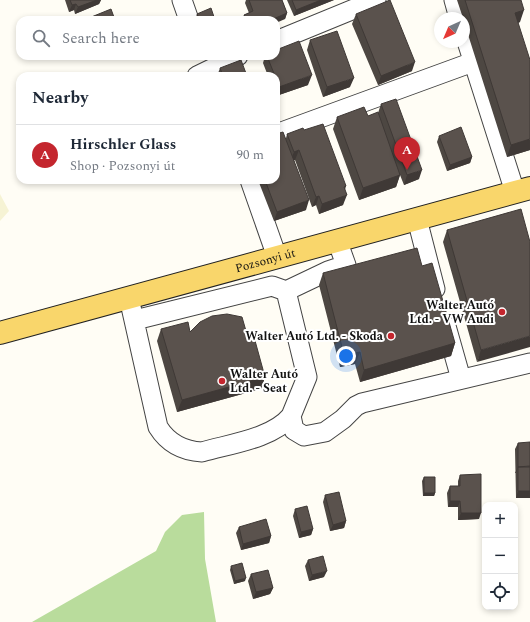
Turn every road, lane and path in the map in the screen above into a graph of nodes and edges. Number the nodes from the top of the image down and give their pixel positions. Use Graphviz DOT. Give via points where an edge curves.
graph roads {
  1 [pos="182,0"];
  2 [pos="376,0"];
  3 [pos="454,0"];
  4 [pos="458,12"];
  5 [pos="188,16"];
  6 [pos="280,39"];
  7 [pos="469,48"];
  8 [pos="228,60"];
  9 [pos="473,62"];
  10 [pos="204,69"];
  11 [pos="280,133"];
  12 [pos="251,184"];
  13 [pos="522,190"];
  14 [pos="411,220"];
  15 [pos="338,240"];
  16 [pos="277,257"];
  17 [pos="421,266"];
  18 [pos="286,291"];
  19 [pos="129,298"];
  20 [pos="135,320"];
  21 [pos="2,328"];
  22 [pos="530,363"];
  23 [pos="461,379"];
  24 [pos="291,416"];
  1 -- 5 [label="street"];
  2 -- 6 [label="street"];
  3 -- 4 [label="street"];
  7 -- 9 [label="street"];
  8 -- 10 [label="street"];
  9 -- 11 [label="street"];
  9 -- 13 [label="street"];
  12 -- 16 [label="street"];
  13 -- 14 [label="main road, Pozsonyi út"];
  14 -- 15 [label="main road, Pozsonyi út"];
  14 -- 17 [label="street"];
  14 -- 23 [label="street" via="441,307"];
  15 -- 16 [label="main road, Pozsonyi út"];
  15 -- 18 [label="street" via="346,265"];
  16 -- 19 [label="main road, Pozsonyi út"];
  18 -- 20 [label="street" via="272,286"];
  18 -- 24 [label="street" via="307,377"];
  19 -- 20 [label="street"];
  19 -- 21 [label="main road, Pozsonyi út"];
  20 -- 24 [label="street" via="158,427 175,445 202,452 269,433 286,423"];
  22 -- 23 [label="street"];
  23 -- 24 [label="street" via="362,403 332,429 317,435 304,436 298,433 292,426"];
}
